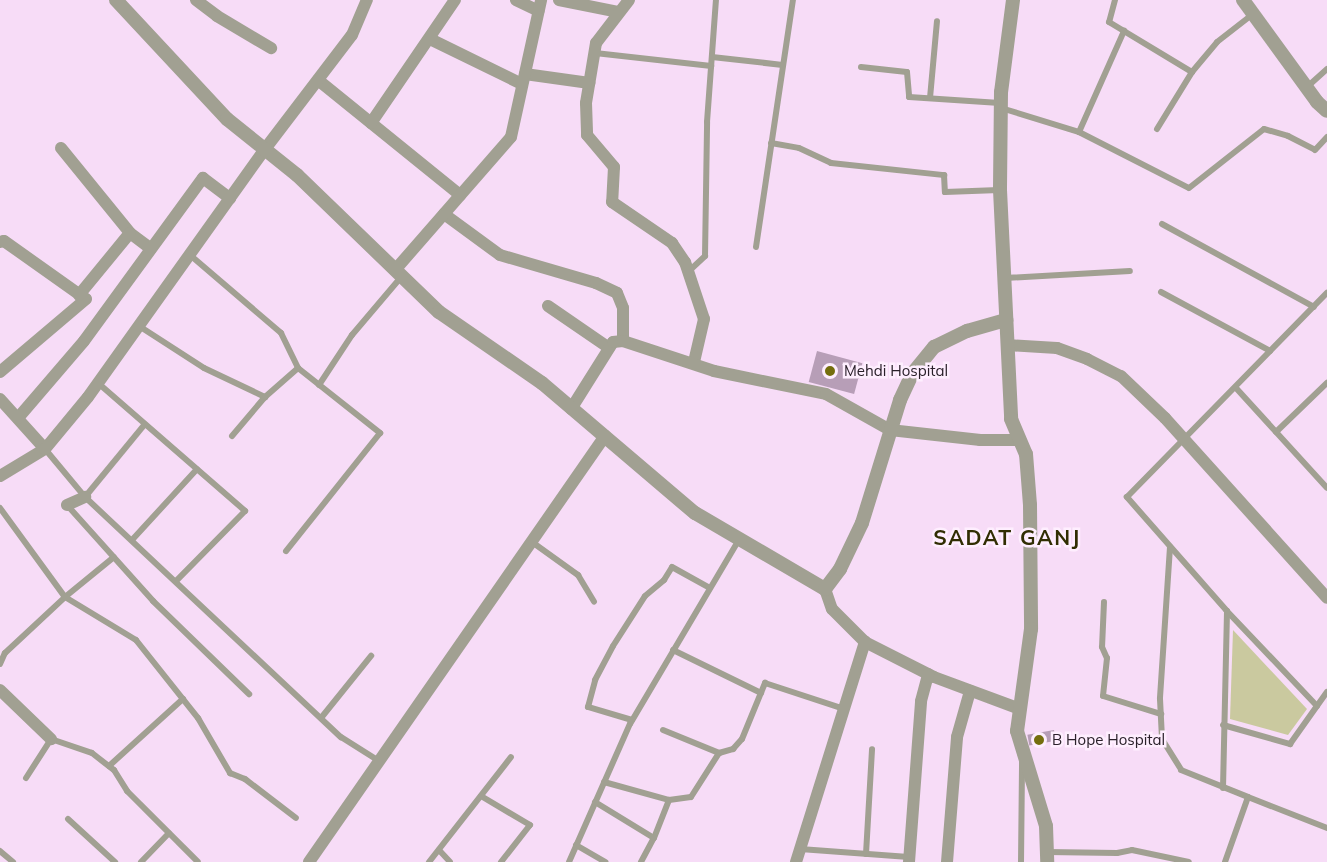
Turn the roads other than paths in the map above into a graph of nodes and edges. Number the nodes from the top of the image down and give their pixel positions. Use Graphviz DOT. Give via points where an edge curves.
graph roads {
  1 [pos="116,0"];
  2 [pos="196,0"];
  3 [pos="367,0"];
  4 [pos="455,0"];
  5 [pos="516,0"];
  6 [pos="559,0"];
  7 [pos="629,0"];
  8 [pos="716,0"];
  9 [pos="793,0"];
  10 [pos="1013,0"];
  11 [pos="1115,0"];
  12 [pos="1243,0"];
  13 [pos="540,5"];
  14 [pos="618,12"];
  15 [pos="1253,14"];
  16 [pos="937,21"];
  17 [pos="1124,31"];
  18 [pos="430,39"];
  19 [pos="271,48"];
  20 [pos="594,53"];
  21 [pos="712,57"];
  22 [pos="783,64"];
  23 [pos="711,66"];
  24 [pos="861,67"];
  25 [pos="1327,69"];
  26 [pos="1192,72"];
  27 [pos="523,79"];
  28 [pos="318,80"];
  29 [pos="589,83"];
  30 [pos="1307,87"];
  31 [pos="930,98"];
  32 [pos="1000,105"];
  33 [pos="1327,111"];
  34 [pos="371,123"];
  35 [pos="1157,129"];
  36 [pos="1078,132"];
  37 [pos="1327,137"];
  38 [pos="771,143"];
  39 [pos="61,148"];
  40 [pos="265,149"];
  41 [pos="1000,190"];
  42 [pos="460,195"];
  43 [pos="230,198"];
  44 [pos="444,214"];
  45 [pos="1162,224"];
  46 [pos="130,233"];
  47 [pos="0,242"];
  48 [pos="756,248"];
  49 [pos="151,249"];
  50 [pos="190,255"];
  51 [pos="1130,271"];
  52 [pos="688,272"];
  53 [pos="398,273"];
  54 [pos="1004,278"];
  55 [pos="1161,292"];
  56 [pos="1327,293"];
  57 [pos="79,295"];
  58 [pos="548,306"];
  59 [pos="1314,307"];
  60 [pos="1006,320"];
  61 [pos="139,326"];
  62 [pos="622,341"];
  63 [pos="1007,345"];
  64 [pos="609,348"];
  65 [pos="1270,351"];
  66 [pos="694,362"];
  67 [pos="298,368"];
  68 [pos="0,372"];
  69 [pos="98,383"];
  70 [pos="318,385"];
  71 [pos="1236,388"];
  72 [pos="1325,388"];
  73 [pos="265,397"];
  74 [pos="0,399"];
  75 [pos="571,409"];
  76 [pos="18,418"];
  77 [pos="145,424"];
  78 [pos="890,430"];
  79 [pos="1276,432"];
  80 [pos="232,436"];
  81 [pos="605,436"];
  82 [pos="1020,440"];
  83 [pos="1184,440"];
  84 [pos="45,449"];
  85 [pos="197,470"];
  86 [pos="0,476"];
  87 [pos="1327,488"];
  88 [pos="85,496"];
  89 [pos="67,505"];
  90 [pos="0,508"];
  91 [pos="739,539"];
  92 [pos="132,540"];
  93 [pos="532,542"];
  94 [pos="1170,547"];
  95 [pos="286,551"];
  96 [pos="114,558"];
  97 [pos="176,581"];
  98 [pos="710,588"];
  99 [pos="825,589"];
  100 [pos="65,597"];
  101 [pos="1327,598"];
  102 [pos="594,602"];
  103 [pos="1104,602"];
  104 [pos="1227,611"];
  105 [pos="865,642"];
  106 [pos="673,650"];
  107 [pos="371,656"];
  108 [pos="0,664"];
  109 [pos="928,674"];
  110 [pos="0,690"];
  111 [pos="970,691"];
  112 [pos="1327,692"];
  113 [pos="761,693"];
  114 [pos="249,694"];
  115 [pos="183,699"];
  116 [pos="1317,706"];
  117 [pos="844,709"];
  118 [pos="1020,710"];
  119 [pos="1161,714"];
  120 [pos="321,718"];
  121 [pos="632,720"];
  122 [pos="1223,725"];
  123 [pos="663,730"];
  124 [pos="51,739"];
  125 [pos="872,749"];
  126 [pos="719,753"];
  127 [pos="1022,753"];
  128 [pos="511,757"];
  129 [pos="380,762"];
  130 [pos="109,766"];
  131 [pos="26,778"];
  132 [pos="604,782"];
  133 [pos="1223,788"];
  134 [pos="480,796"];
  135 [pos="1248,796"];
  136 [pos="669,800"];
  137 [pos="595,802"];
  138 [pos="296,818"];
  139 [pos="68,819"];
  140 [pos="1327,828"];
  141 [pos="169,833"];
  142 [pos="654,838"];
  143 [pos="576,844"];
  144 [pos="800,849"];
  145 [pos="439,850"];
  146 [pos="0,851"];
  147 [pos="1117,853"];
  148 [pos="866,854"];
  149 [pos="1047,857"];
  150 [pos="909,860"];
  151 [pos="13,862"];
  152 [pos="115,862"];
  153 [pos="141,862"];
  154 [pos="198,862"];
  155 [pos="309,862"];
  156 [pos="429,862"];
  157 [pos="450,862"];
  158 [pos="501,862"];
  159 [pos="569,862"];
  160 [pos="606,862"];
  161 [pos="641,862"];
  162 [pos="796,862"];
  163 [pos="947,862"];
  164 [pos="1021,862"];
  165 [pos="1117,862"];
  166 [pos="1189,862"];
  167 [pos="1225,862"];
  1 -- 40 [label="street" via="227,120"];
  2 -- 19 [label="street"];
  3 -- 28 [label="street" via="352,35"];
  4 -- 18 [label="street"];
  5 -- 13 [label="street"];
  6 -- 14 [label="street"];
  7 -- 14 [label="street"];
  8 -- 21 [label="lane"];
  9 -- 22 [label="lane"];
  10 -- 32 [label="street"];
  11 -- 17 [label="lane" via="1109,22"];
  12 -- 15 [label="street"];
  13 -- 27 [label="street"];
  14 -- 20 [label="street" via="596,43"];
  15 -- 26 [label="lane" via="1217,42"];
  15 -- 30 [label="street"];
  16 -- 31 [label="lane"];
  17 -- 26 [label="lane"];
  17 -- 36 [label="lane"];
  18 -- 27 [label="street"];
  18 -- 34 [label="street"];
  20 -- 23 [label="lane"];
  20 -- 29 [label="street"];
  21 -- 22 [label="lane"];
  21 -- 23 [label="lane"];
  22 -- 38 [label="lane"];
  23 -- 52 [label="lane" via="705,256"];
  24 -- 31 [label="lane" via="907,72 909,97"];
  25 -- 30 [label="lane"];
  26 -- 35 [label="lane"];
  27 -- 29 [label="street"];
  27 -- 42 [label="street" via="511,137"];
  28 -- 34 [label="street"];
  28 -- 40 [label="street"];
  29 -- 52 [label="street" via="587,135 614,167 612,202 672,243"];
  30 -- 33 [label="street"];
  31 -- 32 [label="lane"];
  32 -- 36 [label="lane"];
  32 -- 41 [label="street"];
  34 -- 42 [label="street"];
  36 -- 37 [label="lane" via="1189,188 1264,129 1315,150"];
  38 -- 41 [label="lane" via="799,148 831,163 944,176 945,192"];
  38 -- 48 [label="lane"];
  39 -- 46 [label="street"];
  40 -- 43 [label="street"];
  40 -- 53 [label="street"];
  41 -- 54 [label="street"];
  42 -- 44 [label="street"];
  43 -- 49 [label="street" via="203,178"];
  43 -- 50 [label="street"];
  44 -- 53 [label="street"];
  44 -- 62 [label="street" via="500,255 596,283 617,293 623,308"];
  45 -- 59 [label="lane"];
  46 -- 49 [label="street"];
  46 -- 57 [label="street"];
  47 -- 57 [label="street" via="4,241"];
  49 -- 76 [label="street" via="84,341"];
  50 -- 61 [label="street"];
  50 -- 67 [label="lane" via="281,333"];
  51 -- 54 [label="lane"];
  52 -- 66 [label="street" via="704,319"];
  53 -- 70 [label="lane"];
  53 -- 75 [label="street" via="439,312 542,383"];
  54 -- 60 [label="street"];
  55 -- 65 [label="lane"];
  56 -- 59 [label="lane"];
  57 -- 68 [label="street" via="86,299"];
  58 -- 64 [label="street"];
  59 -- 65 [label="lane"];
  60 -- 63 [label="street"];
  60 -- 78 [label="street" via="967,331 934,347 912,374"];
  61 -- 69 [label="street"];
  61 -- 73 [label="lane" via="204,368"];
  62 -- 64 [label="street" via="613,342"];
  62 -- 66 [label="street"];
  63 -- 82 [label="street" via="1011,419"];
  63 -- 83 [label="street" via="1057,348 1121,376"];
  64 -- 75 [label="street"];
  65 -- 71 [label="lane"];
  66 -- 78 [label="street" via="714,371 826,394"];
  67 -- 70 [label="lane"];
  67 -- 73 [label="lane"];
  69 -- 77 [label="lane"];
  69 -- 84 [label="street"];
  70 -- 95 [label="lane" via="380,433"];
  71 -- 79 [label="lane"];
  71 -- 83 [label="lane"];
  72 -- 79 [label="lane"];
  73 -- 80 [label="lane"];
  74 -- 76 [label="street"];
  75 -- 81 [label="street"];
  76 -- 84 [label="street"];
  77 -- 85 [label="lane"];
  77 -- 88 [label="lane"];
  78 -- 82 [label="street" via="980,440"];
  78 -- 99 [label="street" via="862,524 840,569"];
  79 -- 87 [label="lane"];
  81 -- 91 [label="street" via="695,513"];
  81 -- 93 [label="street"];
  82 -- 118 [label="street" via="1026,454 1030,505 1031,618"];
  83 -- 94 [label="lane" via="1127,497"];
  83 -- 101 [label="street"];
  84 -- 86 [label="street"];
  84 -- 88 [label="lane"];
  85 -- 92 [label="lane"];
  85 -- 97 [label="lane" via="244,511"];
  88 -- 89 [label="street"];
  88 -- 92 [label="lane"];
  89 -- 96 [label="lane"];
  90 -- 100 [label="lane"];
  91 -- 98 [label="lane"];
  91 -- 99 [label="street"];
  92 -- 97 [label="lane"];
  93 -- 102 [label="lane" via="578,575"];
  93 -- 129 [label="street"];
  94 -- 104 [label="lane"];
  94 -- 119 [label="lane"];
  96 -- 100 [label="lane"];
  96 -- 114 [label="lane"];
  97 -- 120 [label="lane"];
  98 -- 106 [label="lane"];
  98 -- 121 [label="lane" via="672,567 664,580 645,596 613,646 595,680 588,707"];
  99 -- 105 [label="street" via="831,609"];
  100 -- 108 [label="lane" via="5,653"];
  100 -- 115 [label="lane" via="136,640"];
  103 -- 119 [label="lane" via="1102,647 1107,658 1103,696"];
  104 -- 116 [label="lane"];
  104 -- 122 [label="lane"];
  105 -- 109 [label="street"];
  105 -- 117 [label="street"];
  106 -- 113 [label="lane"];
  106 -- 121 [label="lane"];
  107 -- 120 [label="lane"];
  109 -- 111 [label="street"];
  109 -- 150 [label="street" via="921,701"];
  110 -- 124 [label="street"];
  111 -- 118 [label="street"];
  111 -- 163 [label="street" via="957,737"];
  112 -- 116 [label="lane"];
  113 -- 117 [label="lane" via="765,683"];
  113 -- 126 [label="lane" via="742,739 733,749"];
  115 -- 130 [label="lane"];
  115 -- 138 [label="lane" via="230,773 245,779"];
  116 -- 122 [label="lane" via="1290,744"];
  117 -- 144 [label="street"];
  118 -- 127 [label="street" via="1017,731"];
  119 -- 133 [label="lane" via="1162,739 1180,770"];
  120 -- 129 [label="lane" via="341,737"];
  121 -- 132 [label="lane"];
  122 -- 133 [label="lane"];
  123 -- 126 [label="lane"];
  124 -- 130 [label="lane" via="92,753"];
  124 -- 131 [label="lane"];
  125 -- 148 [label="lane"];
  126 -- 136 [label="lane" via="691,797"];
  127 -- 149 [label="street" via="1032,772 1046,826"];
  127 -- 164 [label="lane"];
  128 -- 134 [label="lane"];
  129 -- 155 [label="street"];
  130 -- 141 [label="lane" via="127,791"];
  132 -- 136 [label="lane"];
  132 -- 137 [label="lane"];
  133 -- 135 [label="lane"];
  134 -- 145 [label="lane"];
  134 -- 158 [label="lane" via="530,825"];
  135 -- 140 [label="lane"];
  135 -- 167 [label="lane"];
  136 -- 142 [label="lane"];
  137 -- 142 [label="lane"];
  137 -- 143 [label="lane"];
  139 -- 152 [label="lane"];
  141 -- 153 [label="lane"];
  141 -- 154 [label="lane"];
  142 -- 161 [label="lane"];
  143 -- 159 [label="lane"];
  143 -- 160 [label="lane"];
  144 -- 148 [label="lane"];
  144 -- 162 [label="street"];
  145 -- 156 [label="lane"];
  145 -- 157 [label="lane"];
  146 -- 151 [label="lane"];
  147 -- 149 [label="lane"];
  147 -- 165 [label="lane"];
  147 -- 166 [label="lane" via="1132,850"];
  148 -- 150 [label="lane"];
}
